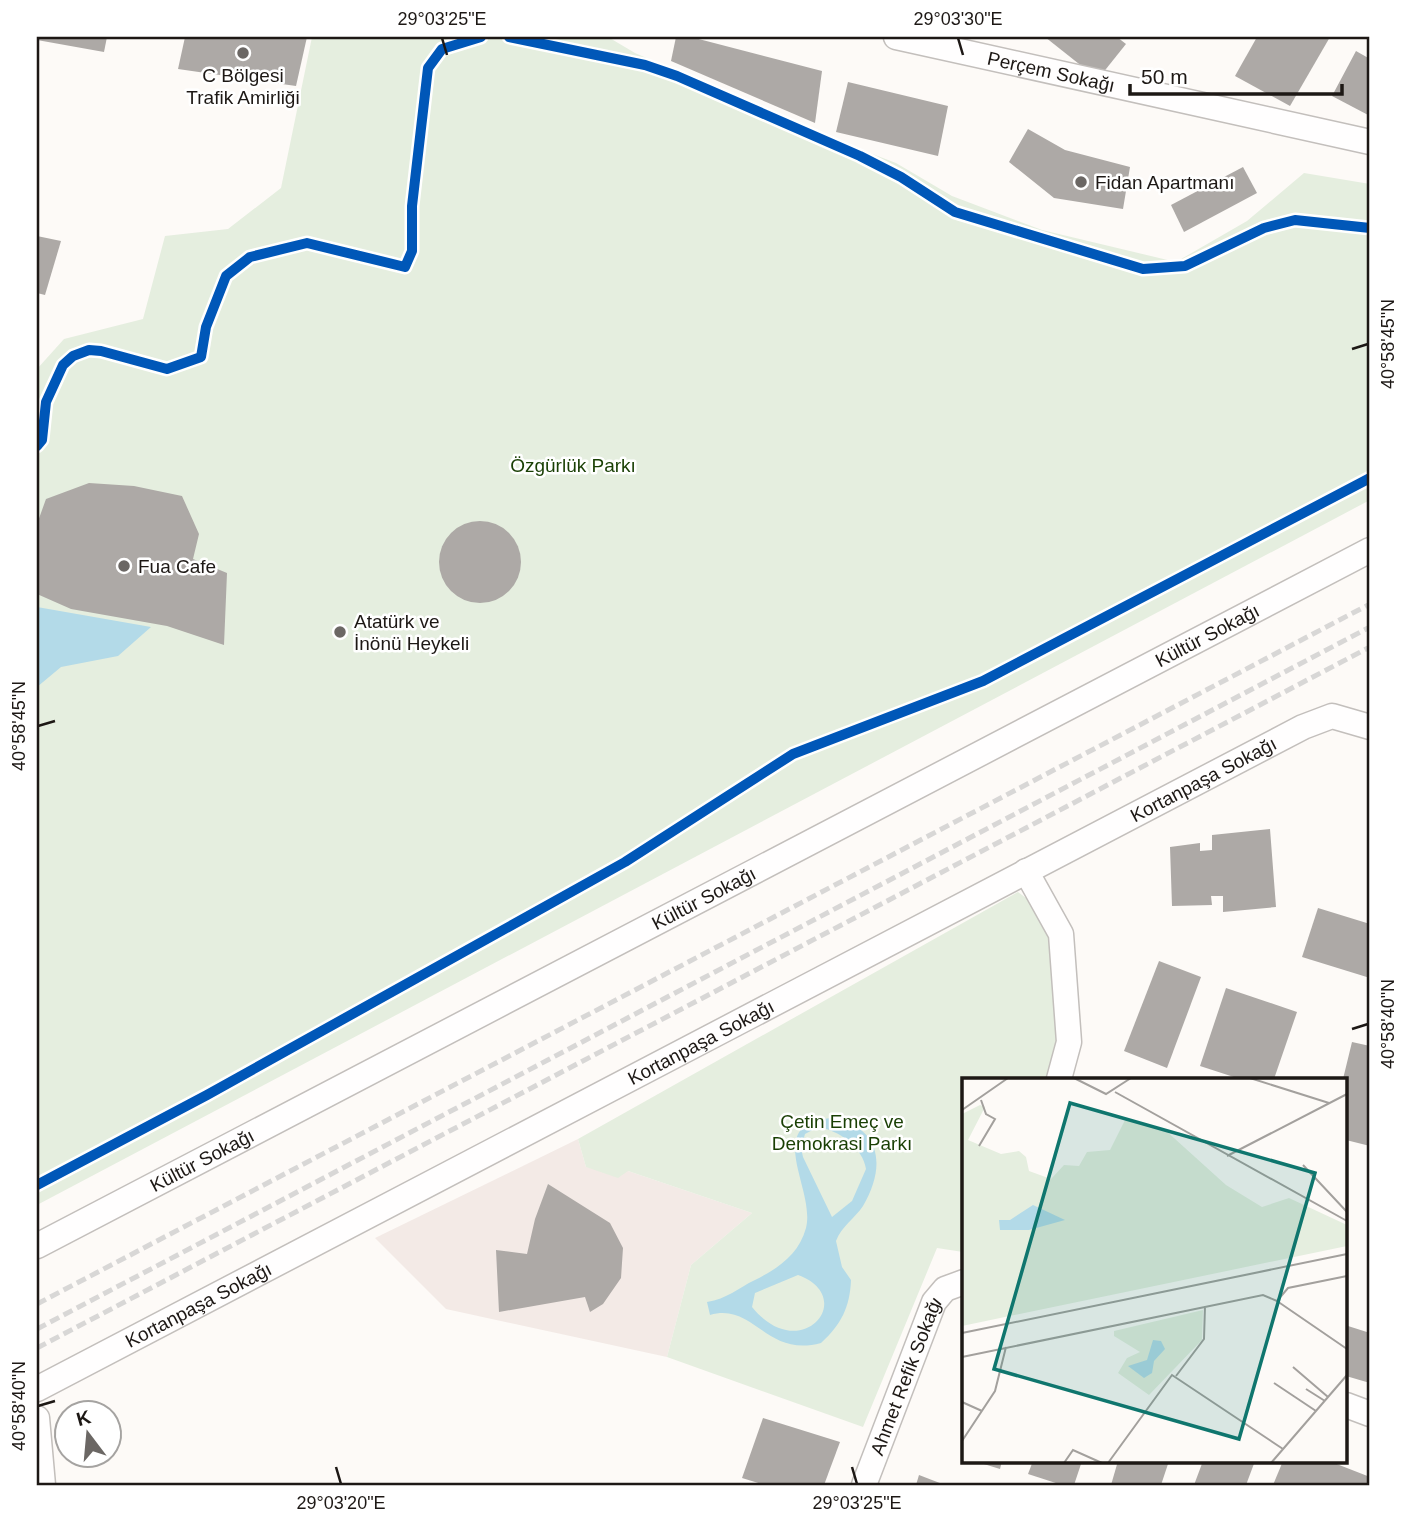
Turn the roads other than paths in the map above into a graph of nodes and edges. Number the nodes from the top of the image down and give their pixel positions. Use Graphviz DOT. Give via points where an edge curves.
graph roads {
  1 [pos="909,38"];
  2 [pos="1370,142"];
  3 [pos="1370,551"];
  4 [pos="1370,727"];
  5 [pos="1026,871"];
  6 [pos="1059,1078"];
  7 [pos="37,1246"];
  8 [pos="962,1283"];
  9 [pos="37,1389"];
  10 [pos="1348,1406"];
  11 [pos="1370,1413"];
  12 [pos="37,1418"];
  13 [pos="43,1485"];
  14 [pos="864,1485"];
  1 -- 2 [label="street, Perçem Sokağı"];
  3 -- 7 [label="street, Kültür Sokağı"];
  4 -- 5 [label="street, Kortanpaşa Sokağı" via="1337,716 1319,719"];
  5 -- 6 [label="street" via="1061,934 1069,1042"];
  5 -- 9 [label="street, Kortanpaşa Sokağı"];
  8 -- 14 [label="street, Ahmet Refik Sokağı" via="944,1289 934,1302"];
  10 -- 11 [label="street"];
  12 -- 13 [label="street"];
}
